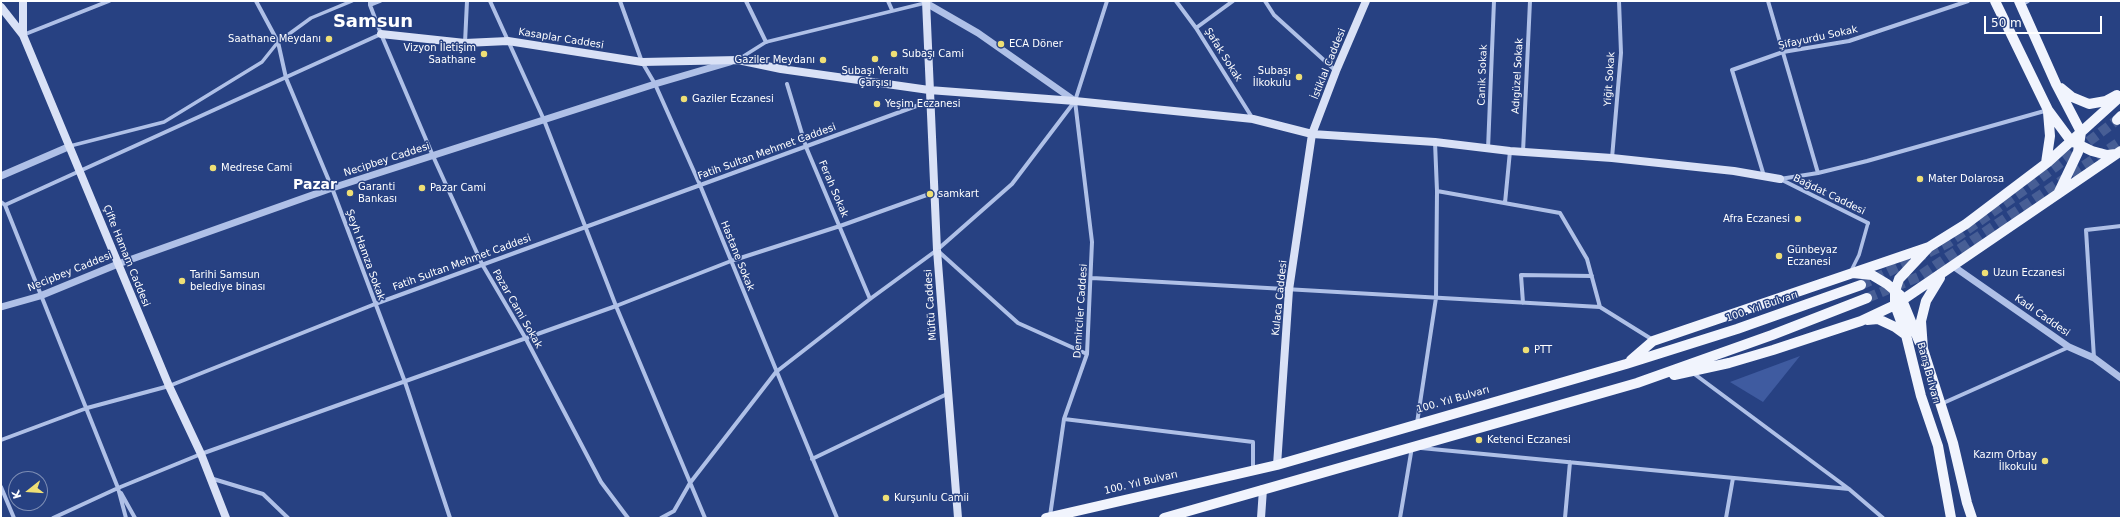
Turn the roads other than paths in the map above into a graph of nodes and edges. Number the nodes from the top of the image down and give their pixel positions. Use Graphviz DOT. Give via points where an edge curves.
graph roads {
  1 [pos="23,1"];
  2 [pos="109,1"];
  3 [pos="256,1"];
  4 [pos="352,1"];
  5 [pos="380,1"];
  6 [pos="468,1"];
  7 [pos="490,1"];
  8 [pos="621,1"];
  9 [pos="746,1"];
  10 [pos="888,1"];
  11 [pos="1107,1"];
  12 [pos="1176,1"];
  13 [pos="1234,1"];
  14 [pos="1265,1"];
  15 [pos="1366,1"];
  16 [pos="1494,1"];
  17 [pos="1530,1"];
  18 [pos="1619,1"];
  19 [pos="1768,1"];
  20 [pos="1968,1"];
  21 [pos="1994,1"];
  22 [pos="927,2"];
  23 [pos="2023,2"];
  24 [pos="370,3"];
  25 [pos="1,6"];
  26 [pos="892,10"];
  27 [pos="1196,28"];
  28 [pos="381,34"];
  29 [pos="23,35"];
  30 [pos="508,41"];
  31 [pos="278,42"];
  32 [pos="766,42"];
  33 [pos="465,43"];
  34 [pos="1783,52"];
  35 [pos="738,60"];
  36 [pos="642,62"];
  37 [pos="1336,71"];
  38 [pos="286,78"];
  39 [pos="655,84"];
  40 [pos="787,84"];
  41 [pos="2056,84"];
  42 [pos="929,90"];
  43 [pos="2121,94"];
  44 [pos="930,101"];
  45 [pos="1075,101"];
  46 [pos="2048,110"];
  47 [pos="544,120"];
  48 [pos="1253,120"];
  49 [pos="2081,132"];
  50 [pos="1312,134"];
  51 [pos="1435,142"];
  52 [pos="2075,143"];
  53 [pos="68,147"];
  54 [pos="806,147"];
  55 [pos="1488,149"];
  56 [pos="1510,151"];
  57 [pos="1523,152"];
  58 [pos="2119,152"];
  59 [pos="433,156"];
  60 [pos="1612,158"];
  61 [pos="2046,163"];
  62 [pos="82,172"];
  63 [pos="1818,173"];
  64 [pos="1,176"];
  65 [pos="1764,177"];
  66 [pos="1780,179"];
  67 [pos="700,185"];
  68 [pos="332,188"];
  69 [pos="1437,191"];
  70 [pos="936,192"];
  71 [pos="2058,195"];
  72 [pos="1505,203"];
  73 [pos="3,204"];
  74 [pos="1868,223"];
  75 [pos="840,226"];
  76 [pos="2121,226"];
  77 [pos="586,227"];
  78 [pos="1929,247"];
  79 [pos="937,250"];
  80 [pos="731,261"];
  81 [pos="118,264"];
  82 [pos="482,264"];
  83 [pos="1953,266"];
  84 [pos="1851,272"];
  85 [pos="1941,275"];
  86 [pos="1592,276"];
  87 [pos="1092,278"];
  88 [pos="1861,285"];
  89 [pos="1289,290"];
  90 [pos="1895,291"];
  91 [pos="40,296"];
  92 [pos="1436,298"];
  93 [pos="1867,298"];
  94 [pos="870,299"];
  95 [pos="1523,303"];
  96 [pos="1899,303"];
  97 [pos="375,304"];
  98 [pos="616,306"];
  99 [pos="1,307"];
  100 [pos="1600,307"];
  101 [pos="1861,321"];
  102 [pos="1906,336"];
  103 [pos="526,339"];
  104 [pos="1653,341"];
  105 [pos="2069,347"];
  106 [pos="1922,349"];
  107 [pos="1087,354"];
  108 [pos="2094,358"];
  109 [pos="1626,364"];
  110 [pos="1691,371"];
  111 [pos="776,372"];
  112 [pos="2121,378"];
  113 [pos="405,382"];
  114 [pos="1637,382"];
  115 [pos="169,386"];
  116 [pos="947,394"];
  117 [pos="1941,404"];
  118 [pos="87,408"];
  119 [pos="1064,419"];
  120 [pos="1417,423"];
  121 [pos="1,440"];
  122 [pos="1412,447"];
  123 [pos="201,454"];
  124 [pos="812,459"];
  125 [pos="1570,462"];
  126 [pos="1277,465"];
  127 [pos="1253,469"];
  128 [pos="210,478"];
  129 [pos="1733,478"];
  130 [pos="690,483"];
  131 [pos="1,487"];
  132 [pos="118,488"];
  133 [pos="1263,489"];
  134 [pos="1849,489"];
  135 [pos="14,518"];
  136 [pos="53,518"];
  137 [pos="126,518"];
  138 [pos="135,518"];
  139 [pos="226,518"];
  140 [pos="288,518"];
  141 [pos="450,518"];
  142 [pos="628,518"];
  143 [pos="661,518"];
  144 [pos="705,518"];
  145 [pos="837,518"];
  146 [pos="958,518"];
  147 [pos="1048,518"];
  148 [pos="1164,518"];
  149 [pos="1261,518"];
  150 [pos="1400,518"];
  151 [pos="1565,518"];
  152 [pos="1726,518"];
  153 [pos="1883,518"];
  154 [pos="1951,518"];
  155 [pos="1972,518"];
  1 -- 29 [label="main road"];
  2 -- 29 [label="street"];
  3 -- 31 [label="street, Şeyh Hamza Sokak"];
  4 -- 31 [label="street" via="311,18"];
  5 -- 24 [label="street"];
  6 -- 33 [label="street"];
  7 -- 30 [label="street"];
  8 -- 36 [label="street, Hastane Sokak"];
  9 -- 32 [label="street"];
  10 -- 26 [label="street"];
  11 -- 45 [label="street"];
  12 -- 27 [label="street, Şafak Sokak"];
  13 -- 27 [label="street"];
  14 -- 37 [label="street" via="1274,15"];
  15 -- 37 [label="main road, İstiklal Caddesi"];
  16 -- 55 [label="street, Canik Sokak"];
  17 -- 57 [label="street, Adıgüzel Sokak"];
  18 -- 60 [label="street, Yiğit Sokak" via="1621,53"];
  19 -- 34 [label="street"];
  20 -- 34 [label="street, Şifayurdu Sokak" via="1848,41"];
  21 -- 46 [label="main road"];
  22 -- 26 [label="street"];
  22 -- 42 [label="main road, Müftü Caddesi"];
  22 -- 45 [label="street" via="978,32"];
  23 -- 41 [label="main road"];
  24 -- 28 [label="street, Pazar Cami Sokak"];
  25 -- 29 [label="main road, Çifte Hamam Caddesi"];
  26 -- 32 [label="street"];
  27 -- 48 [label="street, Şafak Sokak"];
  28 -- 33 [label="main road, Kasaplar Caddesi"];
  28 -- 38 [label="street"];
  28 -- 59 [label="street, Pazar Cami Sokak"];
  29 -- 53 [label="main road, Çifte Hamam Caddesi"];
  30 -- 33 [label="main road, Kasaplar Caddesi"];
  30 -- 36 [label="main road, Kasaplar Caddesi"];
  30 -- 47 [label="street"];
  31 -- 38 [label="street, Şeyh Hamza Sokak"];
  31 -- 53 [label="street" via="262,62 164,122"];
  32 -- 35 [label="street"];
  34 -- 63 [label="street"];
  34 -- 65 [label="street, Şifayurdu Sokak" via="1732,70"];
  35 -- 36 [label="main road, Kasaplar Caddesi"];
  35 -- 39 [label="street, Necipbey Caddesi"];
  35 -- 42 [label="main road, Kasaplar Caddesi" via="781,69"];
  36 -- 39 [label="street, Hastane Sokak"];
  37 -- 50 [label="main road, İstiklal Caddesi"];
  38 -- 62 [label="street"];
  38 -- 68 [label="street, Şeyh Hamza Sokak"];
  39 -- 47 [label="street, Necipbey Caddesi"];
  39 -- 67 [label="street, Hastane Sokak"];
  40 -- 54 [label="street, Ferah Sokak"];
  41 -- 43 [label="main road" via="2072,97 2088,104 2106,101"];
  41 -- 49 [label="main road"];
  42 -- 44 [label="main road, Müftü Caddesi"];
  42 -- 45 [label="main road, Kasaplar Caddesi"];
  43 -- 49 [label="main road"];
  44 -- 54 [label="street, Fatih Sultan Mehmet Caddesi"];
  44 -- 70 [label="main road, Müftü Caddesi"];
  45 -- 48 [label="main road, Kasaplar Caddesi"];
  45 -- 79 [label="street" via="1012,184"];
  45 -- 87 [label="street, Demirciler Caddesi" via="1092,242"];
  46 -- 52 [label="main road"];
  46 -- 61 [label="main road" via="2050,126"];
  46 -- 63 [label="street"];
  47 -- 59 [label="street, Necipbey Caddesi"];
  47 -- 77 [label="street"];
  48 -- 50 [label="main road, Kasaplar Caddesi"];
  49 -- 52 [label="main road"];
  50 -- 51 [label="main road, Kasaplar Caddesi"];
  50 -- 89 [label="main road, Kulaca Caddesi"];
  51 -- 55 [label="main road, Kasaplar Caddesi"];
  51 -- 69 [label="street"];
  52 -- 58 [label="main road" via="2107,155"];
  52 -- 61 [label="main road"];
  52 -- 71 [label="main road"];
  53 -- 62 [label="main road, Çifte Hamam Caddesi"];
  53 -- 64 [label="street"];
  54 -- 67 [label="street, Fatih Sultan Mehmet Caddesi"];
  54 -- 75 [label="street, Ferah Sokak"];
  55 -- 56 [label="main road, Kasaplar Caddesi"];
  56 -- 57 [label="main road, Kasaplar Caddesi"];
  56 -- 72 [label="street"];
  57 -- 60 [label="main road, Kasaplar Caddesi"];
  58 -- 71 [label="main road"];
  59 -- 68 [label="street, Necipbey Caddesi"];
  59 -- 82 [label="street, Pazar Cami Sokak"];
  60 -- 65 [label="main road, Kasaplar Caddesi" via="1734,171"];
  61 -- 78 [label="main road" via="1966,224"];
  62 -- 73 [label="street"];
  62 -- 81 [label="main road, Çifte Hamam Caddesi"];
  63 -- 66 [label="street"];
  65 -- 66 [label="main road, Kasaplar Caddesi"];
  66 -- 74 [label="street, Bağdat Caddesi"];
  67 -- 77 [label="street, Fatih Sultan Mehmet Caddesi"];
  67 -- 80 [label="street, Hastane Sokak"];
  68 -- 81 [label="street, Necipbey Caddesi"];
  68 -- 97 [label="street, Şeyh Hamza Sokak"];
  69 -- 72 [label="street"];
  69 -- 92 [label="street"];
  70 -- 75 [label="street"];
  70 -- 79 [label="main road, Müftü Caddesi"];
  71 -- 83 [label="main road"];
  72 -- 86 [label="street" via="1560,213 1587,259"];
  73 -- 91 [label="street"];
  74 -- 84 [label="street, Bağdat Caddesi"];
  75 -- 80 [label="street"];
  75 -- 94 [label="street, Ferah Sokak"];
  76 -- 108 [label="street" via="2086,230"];
  77 -- 82 [label="street, Fatih Sultan Mehmet Caddesi"];
  77 -- 98 [label="street"];
  78 -- 84 [label="main road"];
  78 -- 90 [label="main road, Barış Bulvarı" via="1899,279"];
  79 -- 94 [label="street"];
  79 -- 107 [label="street" via="1018,323"];
  79 -- 116 [label="main road, Müftü Caddesi"];
  80 -- 98 [label="street"];
  80 -- 111 [label="street, Hastane Sokak"];
  81 -- 91 [label="street, Necipbey Caddesi"];
  81 -- 115 [label="main road, Çifte Hamam Caddesi"];
  82 -- 97 [label="street, Fatih Sultan Mehmet Caddesi"];
  82 -- 103 [label="street, Pazar Cami Sokak"];
  83 -- 85 [label="main road"];
  83 -- 105 [label="street, Kadı Caddesi"];
  84 -- 90 [label="main road" via="1872,275"];
  84 -- 104 [label="main road"];
  85 -- 96 [label="main road"];
  85 -- 106 [label="main road, Barış Bulvarı" via="1926,301 1922,321"];
  86 -- 95 [label="street" via="1521,275"];
  86 -- 100 [label="street"];
  87 -- 89 [label="street"];
  87 -- 107 [label="street, Demirciler Caddesi"];
  88 -- 109 [label="main road, 100. Yıl Bulvarı" via="1737,329"];
  89 -- 92 [label="street"];
  89 -- 126 [label="main road, Kulaca Caddesi"];
  90 -- 96 [label="main road, Barış Bulvarı"];
  91 -- 99 [label="street, Necipbey Caddesi"];
  91 -- 118 [label="street"];
  92 -- 95 [label="street"];
  92 -- 120 [label="street"];
  93 -- 114 [label="main road" via="1772,335"];
  94 -- 111 [label="street"];
  95 -- 100 [label="street"];
  96 -- 101 [label="main road"];
  96 -- 102 [label="main road, Barış Bulvarı"];
  96 -- 106 [label="main road"];
  97 -- 113 [label="street, Şeyh Hamza Sokak"];
  97 -- 115 [label="street, Fatih Sultan Mehmet Caddesi"];
  98 -- 103 [label="street"];
  98 -- 130 [label="street"];
  100 -- 104 [label="street"];
  101 -- 102 [label="main road" via="1878,319"];
  101 -- 110 [label="main road" via="1729,364"];
  102 -- 154 [label="main road, Barış Bulvarı" via="1921,396 1938,446"];
  103 -- 113 [label="street"];
  103 -- 142 [label="street, Pazar Cami Sokak" via="601,482"];
  104 -- 109 [label="main road"];
  105 -- 108 [label="street, Kadı Caddesi"];
  105 -- 117 [label="street"];
  106 -- 117 [label="main road, Barış Bulvarı"];
  107 -- 119 [label="street, Demirciler Caddesi"];
  108 -- 112 [label="street, Kadı Caddesi"];
  109 -- 120 [label="main road, 100. Yıl Bulvarı"];
  110 -- 114 [label="main road"];
  110 -- 134 [label="street"];
  111 -- 124 [label="street, Hastane Sokak"];
  111 -- 130 [label="street"];
  113 -- 123 [label="street"];
  113 -- 141 [label="street, Şeyh Hamza Sokak"];
  114 -- 122 [label="main road"];
  115 -- 118 [label="street, Fatih Sultan Mehmet Caddesi"];
  115 -- 123 [label="main road, Çifte Hamam Caddesi"];
  116 -- 124 [label="street"];
  116 -- 146 [label="main road, Müftü Caddesi"];
  117 -- 155 [label="main road, Barış Bulvarı"];
  118 -- 121 [label="street, Fatih Sultan Mehmet Caddesi"];
  118 -- 132 [label="street"];
  119 -- 127 [label="street" via="1253,442"];
  119 -- 147 [label="street, Demirciler Caddesi"];
  120 -- 126 [label="main road, 100. Yıl Bulvarı"];
  122 -- 125 [label="street"];
  122 -- 133 [label="main road"];
  122 -- 150 [label="street"];
  123 -- 128 [label="main road, Çifte Hamam Caddesi"];
  123 -- 132 [label="street"];
  124 -- 145 [label="street, Hastane Sokak"];
  125 -- 129 [label="street"];
  125 -- 151 [label="street"];
  126 -- 127 [label="main road, 100. Yıl Bulvarı"];
  127 -- 147 [label="main road, 100. Yıl Bulvarı"];
  128 -- 139 [label="main road, Çifte Hamam Caddesi"];
  128 -- 140 [label="street" via="262,494"];
  129 -- 134 [label="street"];
  129 -- 152 [label="street"];
  130 -- 143 [label="street" via="674,511"];
  130 -- 144 [label="street"];
  131 -- 135 [label="street"];
  132 -- 136 [label="street"];
  132 -- 137 [label="street"];
  132 -- 138 [label="street"];
  133 -- 148 [label="main road"];
  133 -- 149 [label="main road"];
  134 -- 153 [label="street"];
}
